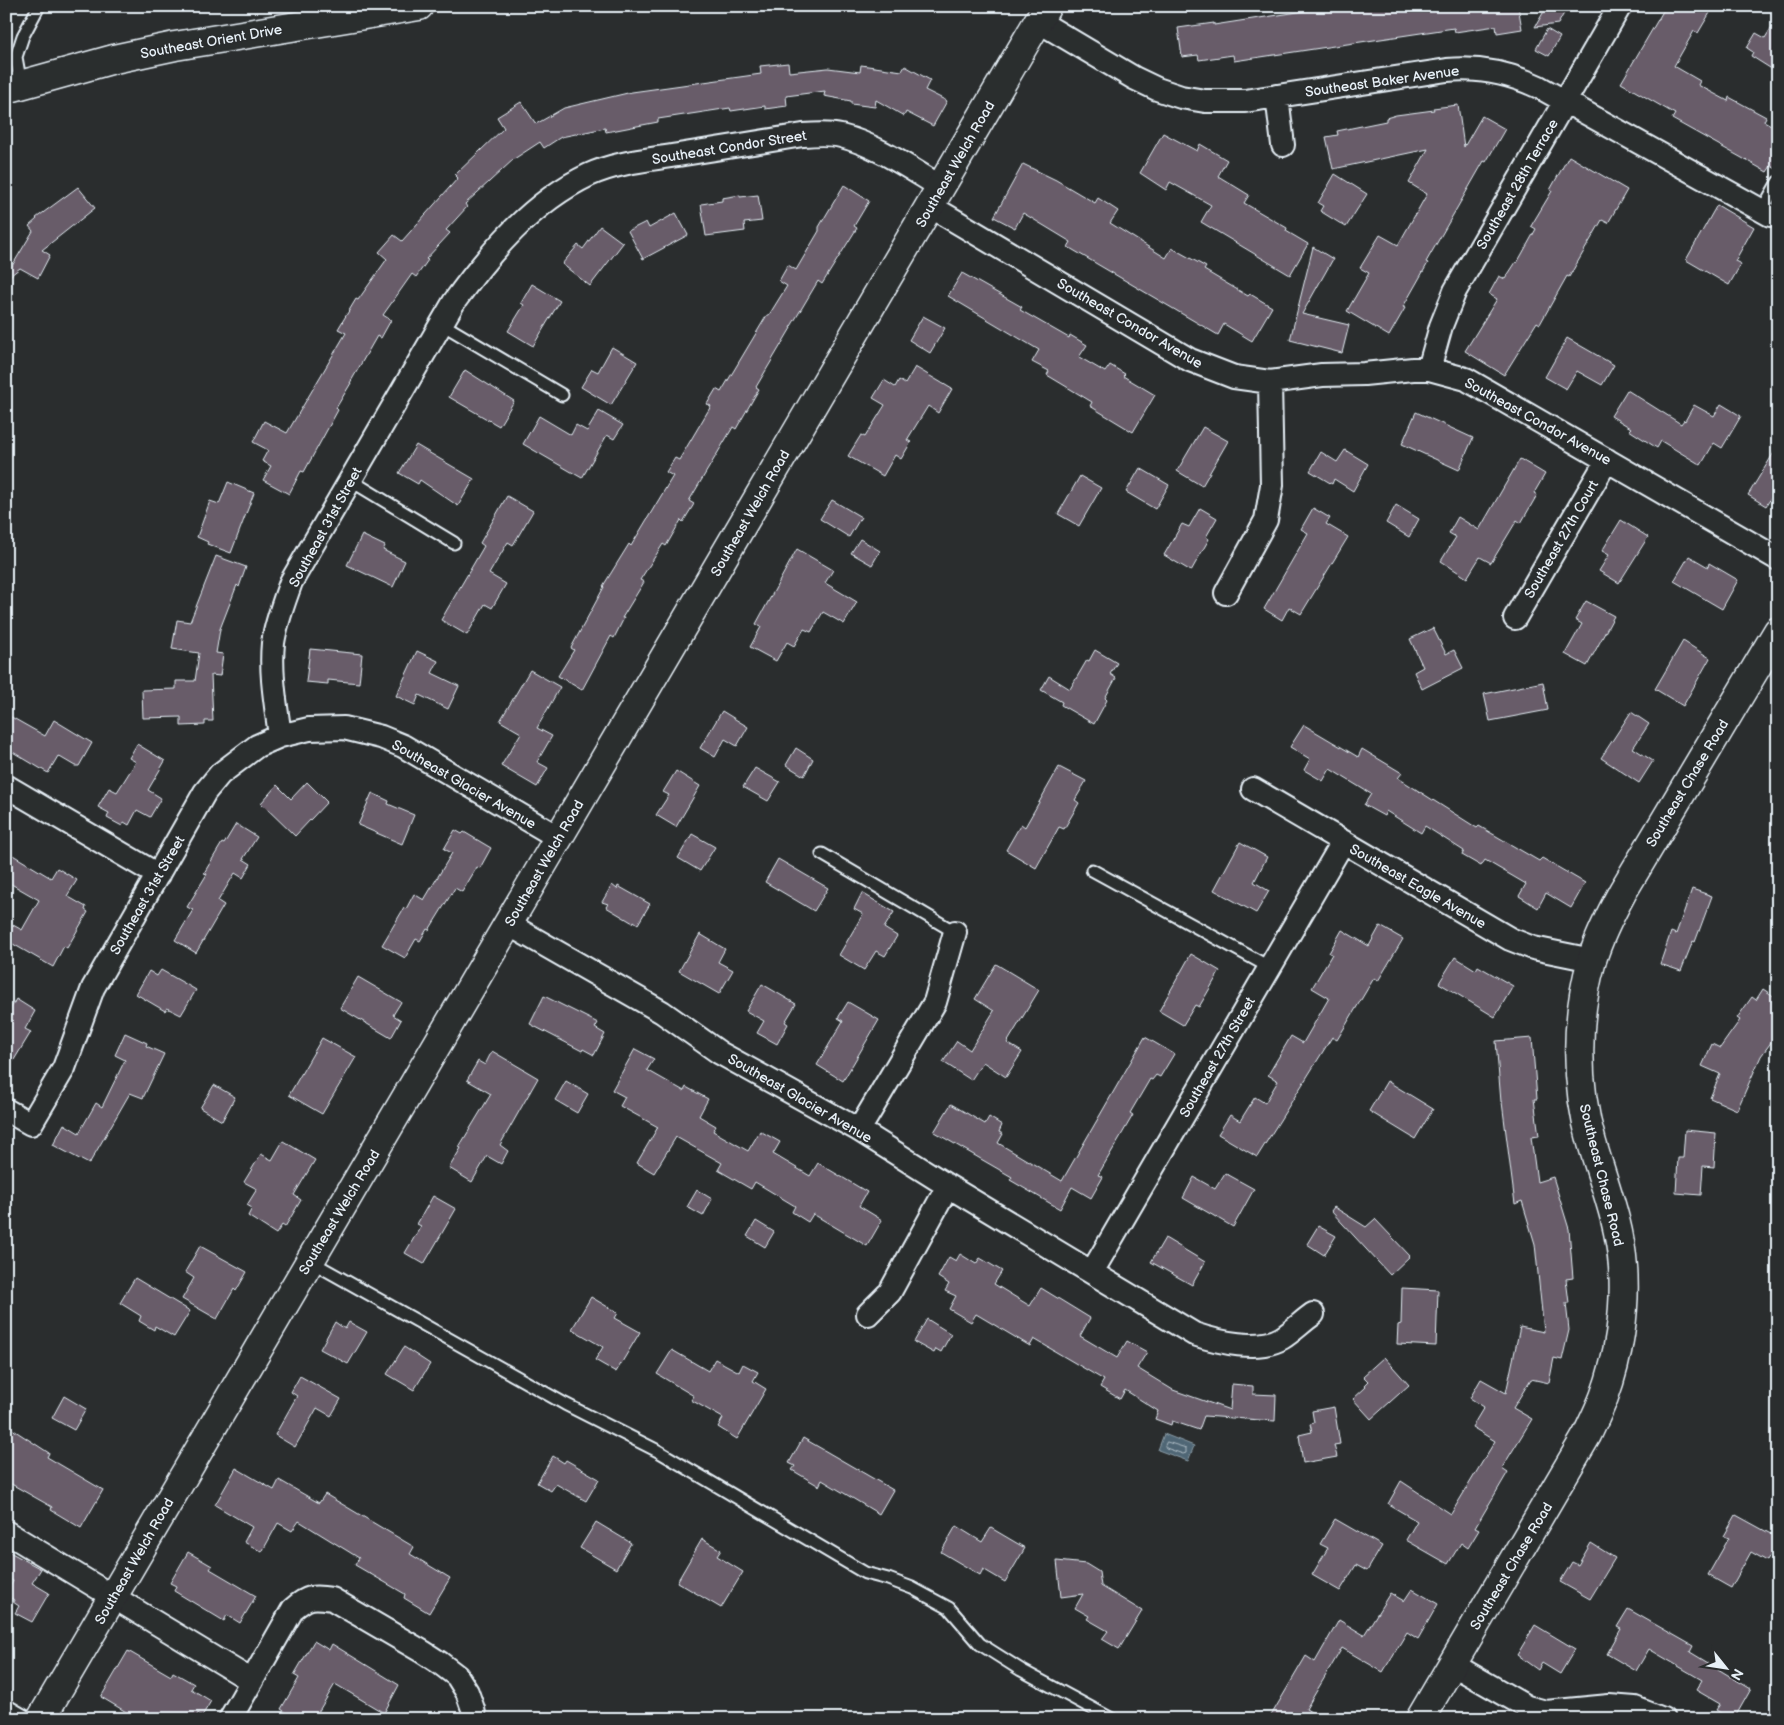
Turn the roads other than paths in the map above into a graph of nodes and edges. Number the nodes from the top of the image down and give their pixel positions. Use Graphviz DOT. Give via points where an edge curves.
graph roads {
  1 [pos="39,6"];
  2 [pos="419,6"];
  3 [pos="1620,6"];
  4 [pos="1043,14"];
  5 [pos="14,87"];
  6 [pos="1277,96"];
  7 [pos="1565,102"];
  8 [pos="1283,145"];
  9 [pos="1778,182"];
  10 [pos="936,196"];
  11 [pos="544,203"];
  12 [pos="1766,213"];
  13 [pos="442,324"];
  14 [pos="1429,369"];
  15 [pos="1270,382"];
  16 [pos="562,395"];
  17 [pos="1607,460"];
  18 [pos="350,480"];
  19 [pos="454,543"];
  20 [pos="1778,559"];
  21 [pos="1226,593"];
  22 [pos="1515,618"];
  23 [pos="1778,631"];
  24 [pos="280,736"];
  25 [pos="6,786"];
  26 [pos="1253,790"];
  27 [pos="558,838"];
  28 [pos="1342,842"];
  29 [pos="822,854"];
  30 [pos="1092,870"];
  31 [pos="158,876"];
  32 [pos="508,924"];
  33 [pos="955,932"];
  34 [pos="1592,960"];
  35 [pos="1269,967"];
  36 [pos="6,1110"];
  37 [pos="859,1130"];
  38 [pos="948,1186"];
  39 [pos="310,1261"];
  40 [pos="1092,1272"];
  41 [pos="868,1314"];
  42 [pos="1314,1314"];
  43 [pos="6,1532"];
  44 [pos="113,1596"];
  45 [pos="1452,1664"];
  46 [pos="252,1681"];
  47 [pos="6,1705"];
  48 [pos="30,1719"];
  49 [pos="41,1719"];
  50 [pos="230,1719"];
  51 [pos="475,1719"];
  52 [pos="1112,1719"];
  53 [pos="1420,1719"];
  54 [pos="1663,1719"];
  1 -- 5 [label="lane" via="22,36 16,57"];
  2 -- 5 [label="street, Southeast Orient Drive" via="175,46"];
  3 -- 7 [label="street, Southeast 28th Terrace"];
  4 -- 6 [label="street, Southeast Baker Avenue" via="1134,78 1157,89 1204,101 1230,102"];
  4 -- 10 [label="street, Southeast Welch Road"];
  6 -- 7 [label="street, Southeast Baker Avenue" via="1447,70 1474,69 1514,76"];
  6 -- 8 [label="street"];
  7 -- 12 [label="street, Southeast Baker Avenue"];
  7 -- 14 [label="street, Southeast 28th Terrace" via="1455,292"];
  9 -- 12 [label="lane"];
  10 -- 11 [label="street, Southeast Condor Street" via="876,149 840,136 823,134 623,164 590,175"];
  10 -- 15 [label="street, Southeast Condor Avenue" via="1190,360 1234,377"];
  10 -- 27 [label="street, Southeast Welch Road"];
  11 -- 13 [label="street, Southeast 31st Street" via="486,260 454,302"];
  13 -- 16 [label="lane"];
  13 -- 18 [label="street, Southeast 31st Street"];
  14 -- 15 [label="street, Southeast Condor Avenue" via="1322,375"];
  14 -- 17 [label="street, Southeast Condor Avenue" via="1466,379"];
  15 -- 21 [label="street" via="1272,486 1266,520"];
  17 -- 20 [label="street, Southeast Condor Avenue"];
  17 -- 22 [label="street, Southeast 27th Court"];
  18 -- 19 [label="lane"];
  18 -- 24 [label="street, Southeast 31st Street" via="291,582 280,613 273,641 272,676"];
  23 -- 34 [label="street, Southeast Chase Road" via="1623,891 1605,924"];
  24 -- 27 [label="street, Southeast Glacier Avenue" via="309,729 344,728 381,737 403,746"];
  24 -- 31 [label="street, Southeast 31st Street" via="257,746 220,774 205,792"];
  25 -- 31 [label="street"];
  26 -- 28 [label="street, Southeast Eagle Avenue"];
  27 -- 32 [label="street, Southeast Welch Road"];
  28 -- 34 [label="street, Southeast Eagle Avenue" via="1510,939 1533,948"];
  28 -- 35 [label="street, Southeast 27th Street"];
  29 -- 33 [label="lane"];
  30 -- 35 [label="lane"];
  31 -- 36 [label="street, Southeast 31st Street" via="94,988 64,1068 31,1124"];
  32 -- 37 [label="street, Southeast Glacier Avenue" via="662,1012 720,1053"];
  32 -- 39 [label="street, Southeast Welch Road"];
  33 -- 37 [label="street" via="936,1002"];
  34 -- 45 [label="street, Southeast Chase Road" via="1580,1031 1579,1064 1590,1133 1621,1244 1623,1290 1617,1347 1604,1398 1587,1435"];
  35 -- 40 [label="street, Southeast 27th Street"];
  37 -- 38 [label="street, Southeast Glacier Avenue"];
  38 -- 40 [label="street, Southeast Glacier Avenue"];
  38 -- 41 [label="street" via="890,1292"];
  39 -- 44 [label="street, Southeast Welch Road"];
  39 -- 52 [label="lane" via="564,1404 658,1451 865,1573 912,1588 949,1608 980,1644"];
  40 -- 42 [label="street, Southeast Glacier Avenue" via="1194,1334 1215,1341 1237,1345 1280,1339"];
  43 -- 44 [label="street"];
  44 -- 46 [label="street"];
  44 -- 49 [label="street, Southeast Welch Road"];
  45 -- 53 [label="street, Southeast Chase Road"];
  45 -- 54 [label="street" via="1527,1707 1546,1712 1609,1706 1635,1708"];
  46 -- 50 [label="street"];
  46 -- 51 [label="street" via="293,1609 312,1597 332,1600 440,1663 456,1676 467,1692"];
  47 -- 48 [label="lane"];
}
